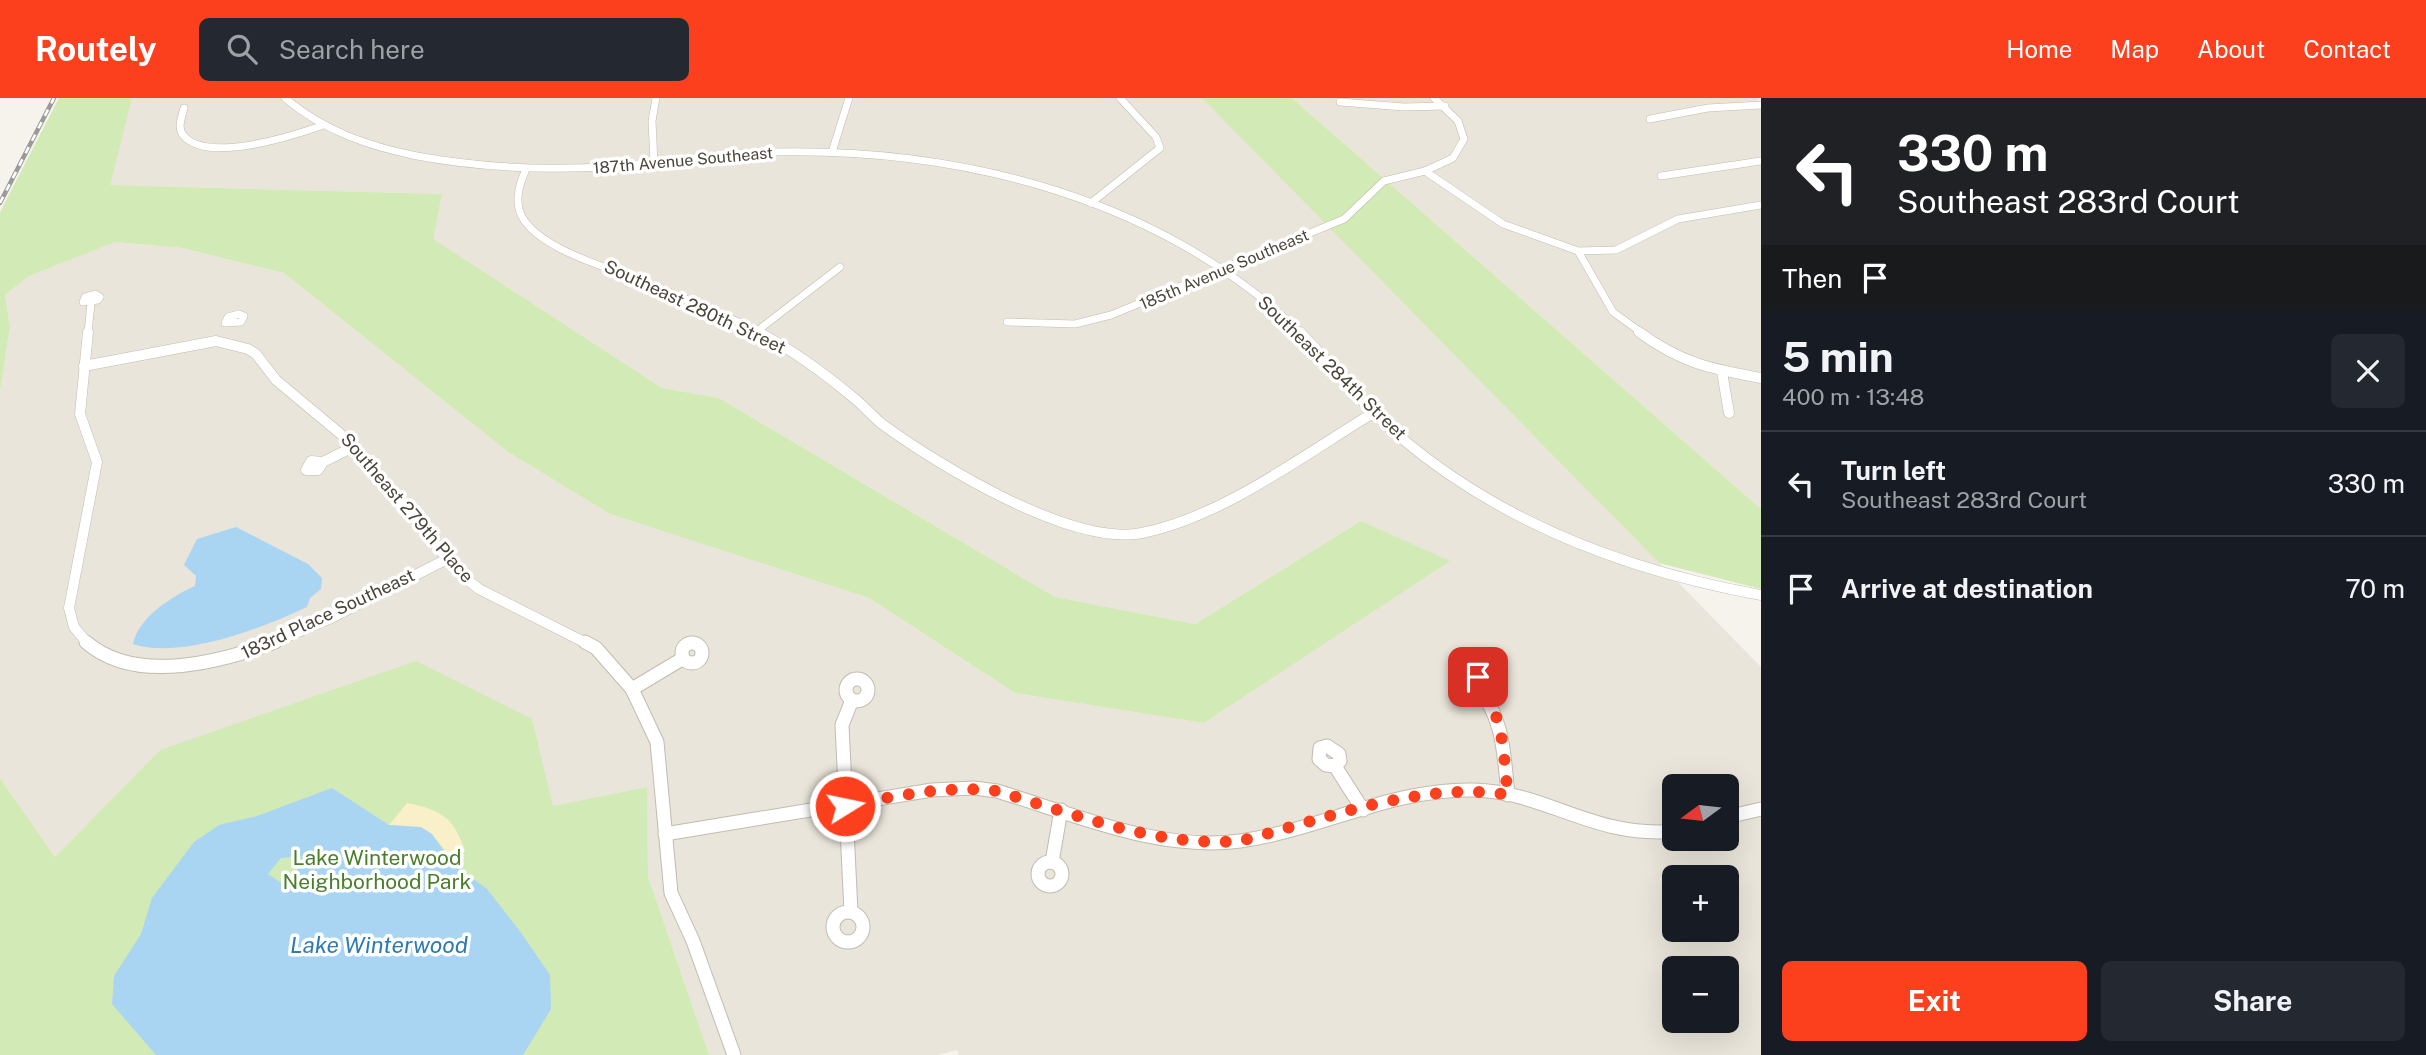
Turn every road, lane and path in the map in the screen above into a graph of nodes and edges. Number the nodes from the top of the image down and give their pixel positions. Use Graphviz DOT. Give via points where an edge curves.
graph roads {
  1 [pos="285,98"];
  2 [pos="656,98"];
  3 [pos="849,98"];
  4 [pos="1120,98"];
  5 [pos="1434,98"];
  6 [pos="1340,102"];
  7 [pos="1761,104"];
  8 [pos="1444,106"];
  9 [pos="184,108"];
  10 [pos="1650,119"];
  11 [pos="321,125"];
  12 [pos="832,152"];
  13 [pos="1761,161"];
  14 [pos="654,163"];
  15 [pos="526,169"];
  16 [pos="1424,171"];
  17 [pos="1661,176"];
  18 [pos="1091,203"];
  19 [pos="1761,205"];
  20 [pos="1578,251"];
  21 [pos="840,267"];
  22 [pos="1221,268"];
  23 [pos="91,303"];
  24 [pos="1007,322"];
  25 [pos="230,325"];
  26 [pos="757,331"];
  27 [pos="216,341"];
  28 [pos="84,366"];
  29 [pos="1721,372"];
  30 [pos="1761,378"];
  31 [pos="1373,413"];
  32 [pos="1729,413"];
  33 [pos="355,446"];
  34 [pos="323,462"];
  35 [pos="447,559"];
  36 [pos="1761,595"];
  37 [pos="682,659"];
  38 [pos="1476,686"];
  39 [pos="632,690"];
  40 [pos="852,699"];
  41 [pos="1335,766"];
  42 [pos="1508,795"];
  43 [pos="845,806"];
  44 [pos="1761,808"];
  45 [pos="1061,810"];
  46 [pos="1363,810"];
  47 [pos="1740,814"];
  48 [pos="1662,833"];
  49 [pos="665,834"];
  50 [pos="1052,862"];
  51 [pos="851,912"];
  52 [pos="734,1055"];
  1 -- 11 [label="street, 187th Avenue Southeast"];
  2 -- 14 [label="street"];
  3 -- 12 [label="street"];
  4 -- 18 [label="street" via="1156,137 1160,148"];
  5 -- 8 [label="street"];
  6 -- 8 [label="street"];
  7 -- 10 [label="street"];
  8 -- 16 [label="street, 185th Avenue Southeast" via="1458,121 1462,147 1453,158"];
  9 -- 11 [label="street" via="183,135 211,146 263,142"];
  11 -- 15 [label="street, 187th Avenue Southeast" via="393,151"];
  12 -- 14 [label="street, 187th Avenue Southeast" via="749,153"];
  12 -- 18 [label="street, 187th Avenue Southeast" via="977,169"];
  13 -- 17 [label="street"];
  14 -- 15 [label="street, 187th Avenue Southeast"];
  15 -- 26 [label="street, Southeast 280th Street" via="518,204 522,218 537,233"];
  16 -- 20 [label="street" via="1503,225"];
  16 -- 22 [label="street, 185th Avenue Southeast" via="1384,181 1344,219"];
  18 -- 22 [label="street, Southeast 284th Street" via="1133,219"];
  19 -- 20 [label="street" via="1678,219 1616,250"];
  20 -- 29 [label="street" via="1613,312 1626,324 1680,358"];
  21 -- 26 [label="street"];
  22 -- 24 [label="street, 185th Avenue Southeast" via="1089,321"];
  22 -- 31 [label="street, Southeast 284th Street" via="1301,333"];
  23 -- 28 [label="street"];
  25 -- 27 [label="street"];
  26 -- 31 [label="street, Southeast 280th Street" via="800,356 880,422 936,458 1043,514 1090,532 1126,536 1168,527"];
  27 -- 28 [label="street"];
  27 -- 33 [label="street, Southeast 279th Place" via="256,354 276,380"];
  28 -- 35 [label="street, 183rd Place Southeast" via="80,414 97,462 69,608 71,625 87,645 108,657 146,667 174,668 225,661 279,641"];
  29 -- 30 [label="street"];
  29 -- 32 [label="street"];
  31 -- 36 [label="street, Southeast 284th Street" via="1453,478 1494,504 1580,545 1695,583"];
  33 -- 34 [label="street"];
  33 -- 35 [label="street, Southeast 279th Place"];
  35 -- 39 [label="street, Southeast 279th Place" via="479,589 596,648"];
  37 -- 39 [label="street"];
  38 -- 42 [label="street" via="1488,700 1499,727"];
  39 -- 49 [label="street, Southeast 279th Place" via="657,742"];
  40 -- 43 [label="street" via="842,725"];
  41 -- 46 [label="street"];
  42 -- 46 [label="street" via="1454,790 1409,796"];
  42 -- 48 [label="street" via="1623,832"];
  43 -- 45 [label="street" via="932,790 974,788"];
  43 -- 49 [label="street"];
  43 -- 51 [label="street"];
  44 -- 47 [label="street"];
  45 -- 46 [label="street" via="1172,839 1216,843"];
  45 -- 50 [label="street"];
  49 -- 52 [label="street, Southeast 279th Place" via="671,893"];
}
